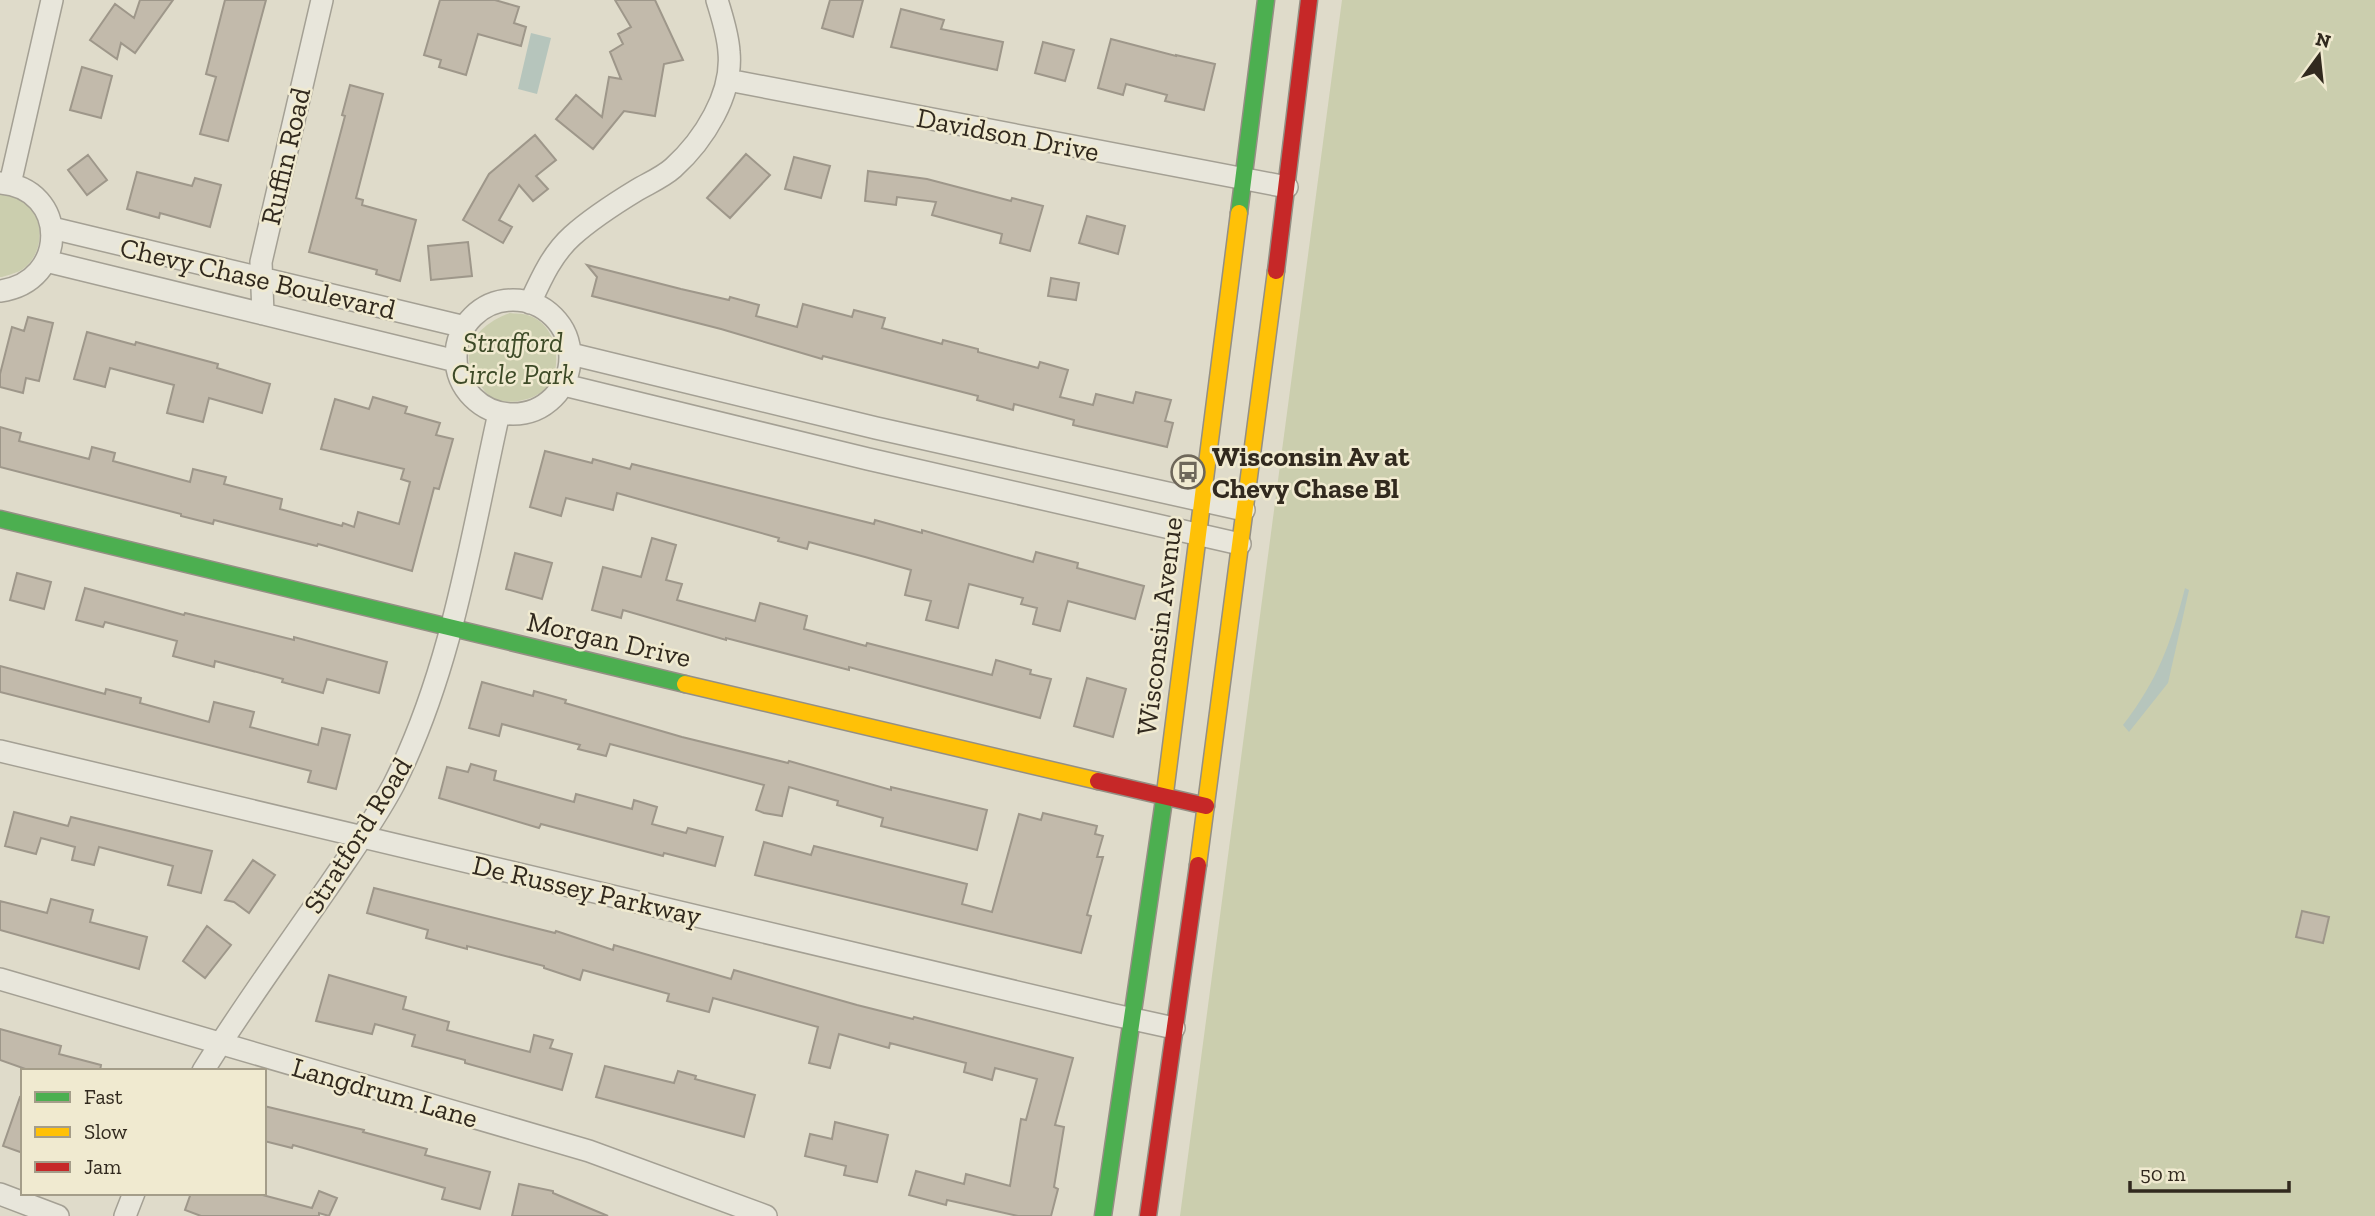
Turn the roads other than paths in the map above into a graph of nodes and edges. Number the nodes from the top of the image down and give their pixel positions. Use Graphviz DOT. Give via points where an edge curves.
graph roads {
  1 [pos="52,0"];
  2 [pos="322,0"];
  3 [pos="717,0"];
  4 [pos="1266,0"];
  5 [pos="1309,0"];
  6 [pos="728,80"];
  7 [pos="1244,179"];
  8 [pos="5,183"];
  9 [pos="1287,187"];
  10 [pos="51,228"];
  11 [pos="47,261"];
  12 [pos="262,280"];
  13 [pos="0,291"];
  14 [pos="530,303"];
  15 [pos="263,314"];
  16 [pos="465,327"];
  17 [pos="571,354"];
  18 [pos="456,361"];
  19 [pos="564,385"];
  20 [pos="499,413"];
  21 [pos="876,428"];
  22 [pos="868,459"];
  23 [pos="1201,500"];
  24 [pos="1244,510"];
  25 [pos="0,519"];
  26 [pos="1196,534"];
  27 [pos="1240,544"];
  28 [pos="450,629"];
  29 [pos="0,751"];
  30 [pos="1164,797"];
  31 [pos="1206,806"];
  32 [pos="362,836"];
  33 [pos="0,979"];
  34 [pos="1130,1019"];
  35 [pos="1174,1028"];
  36 [pos="220,1044"];
  37 [pos="204,1069"];
  38 [pos="0,1194"];
  39 [pos="133,1195"];
  40 [pos="58,1216"];
  41 [pos="124,1216"];
  42 [pos="766,1216"];
  43 [pos="1103,1216"];
  44 [pos="1148,1216"];
  1 -- 8 [label="street"];
  2 -- 12 [label="street, Ruffin Road" via="261,262"];
  3 -- 6 [label="street" via="730,54"];
  4 -- 7 [label="main road, Wisconsin Avenue"];
  5 -- 9 [label="main road"];
  6 -- 7 [label="street, Davidson Drive"];
  6 -- 14 [label="street" via="696,143 672,169 609,207 571,237 554,256"];
  7 -- 9 [label="street, Davidson Drive"];
  7 -- 23 [label="main road, Wisconsin Avenue"];
  8 -- 10 [label="street" via="36,198"];
  9 -- 24 [label="main road"];
  10 -- 11 [label="street"];
  10 -- 12 [label="street, Chevy Chase Boulevard"];
  11 -- 13 [label="street" via="25,284"];
  11 -- 15 [label="street, Chevy Chase Boulevard"];
  12 -- 15 [label="street, Ruffin Road"];
  12 -- 16 [label="street, Chevy Chase Boulevard"];
  14 -- 16 [label="street" via="508,300 492,304"];
  14 -- 17 [label="street" via="552,314 562,326"];
  15 -- 18 [label="street, Chevy Chase Boulevard"];
  16 -- 18 [label="street"];
  17 -- 19 [label="street"];
  17 -- 21 [label="street"];
  18 -- 20 [label="street" via="467,391 481,405"];
  19 -- 20 [label="street" via="543,407 529,413"];
  19 -- 22 [label="street"];
  20 -- 28 [label="street, Stratford Road"];
  21 -- 22 [label="street"];
  21 -- 23 [label="street"];
  22 -- 26 [label="street"];
  23 -- 24 [label="street"];
  23 -- 26 [label="main road, Wisconsin Avenue"];
  24 -- 27 [label="main road"];
  25 -- 28 [label="main road, Morgan Drive"];
  26 -- 27 [label="street"];
  26 -- 30 [label="main road, Wisconsin Avenue"];
  27 -- 31 [label="main road"];
  28 -- 30 [label="main road, Morgan Drive"];
  28 -- 32 [label="street, Stratford Road" via="434,690 414,740"];
  29 -- 32 [label="street, De Russey Parkway"];
  30 -- 31 [label="main road, Morgan Drive"];
  30 -- 34 [label="main road, Wisconsin Avenue"];
  31 -- 35 [label="main road"];
  32 -- 34 [label="street, De Russey Parkway"];
  32 -- 36 [label="street, Stratford Road"];
  33 -- 36 [label="street, Langdrum Lane"];
  34 -- 35 [label="street, De Russey Parkway"];
  34 -- 43 [label="main road, Wisconsin Avenue"];
  35 -- 44 [label="main road"];
  36 -- 37 [label="street, Stratford Road"];
  36 -- 42 [label="street, Langdrum Lane" via="589,1151"];
  38 -- 40 [label="street"];
  39 -- 41 [label="street"];
}
